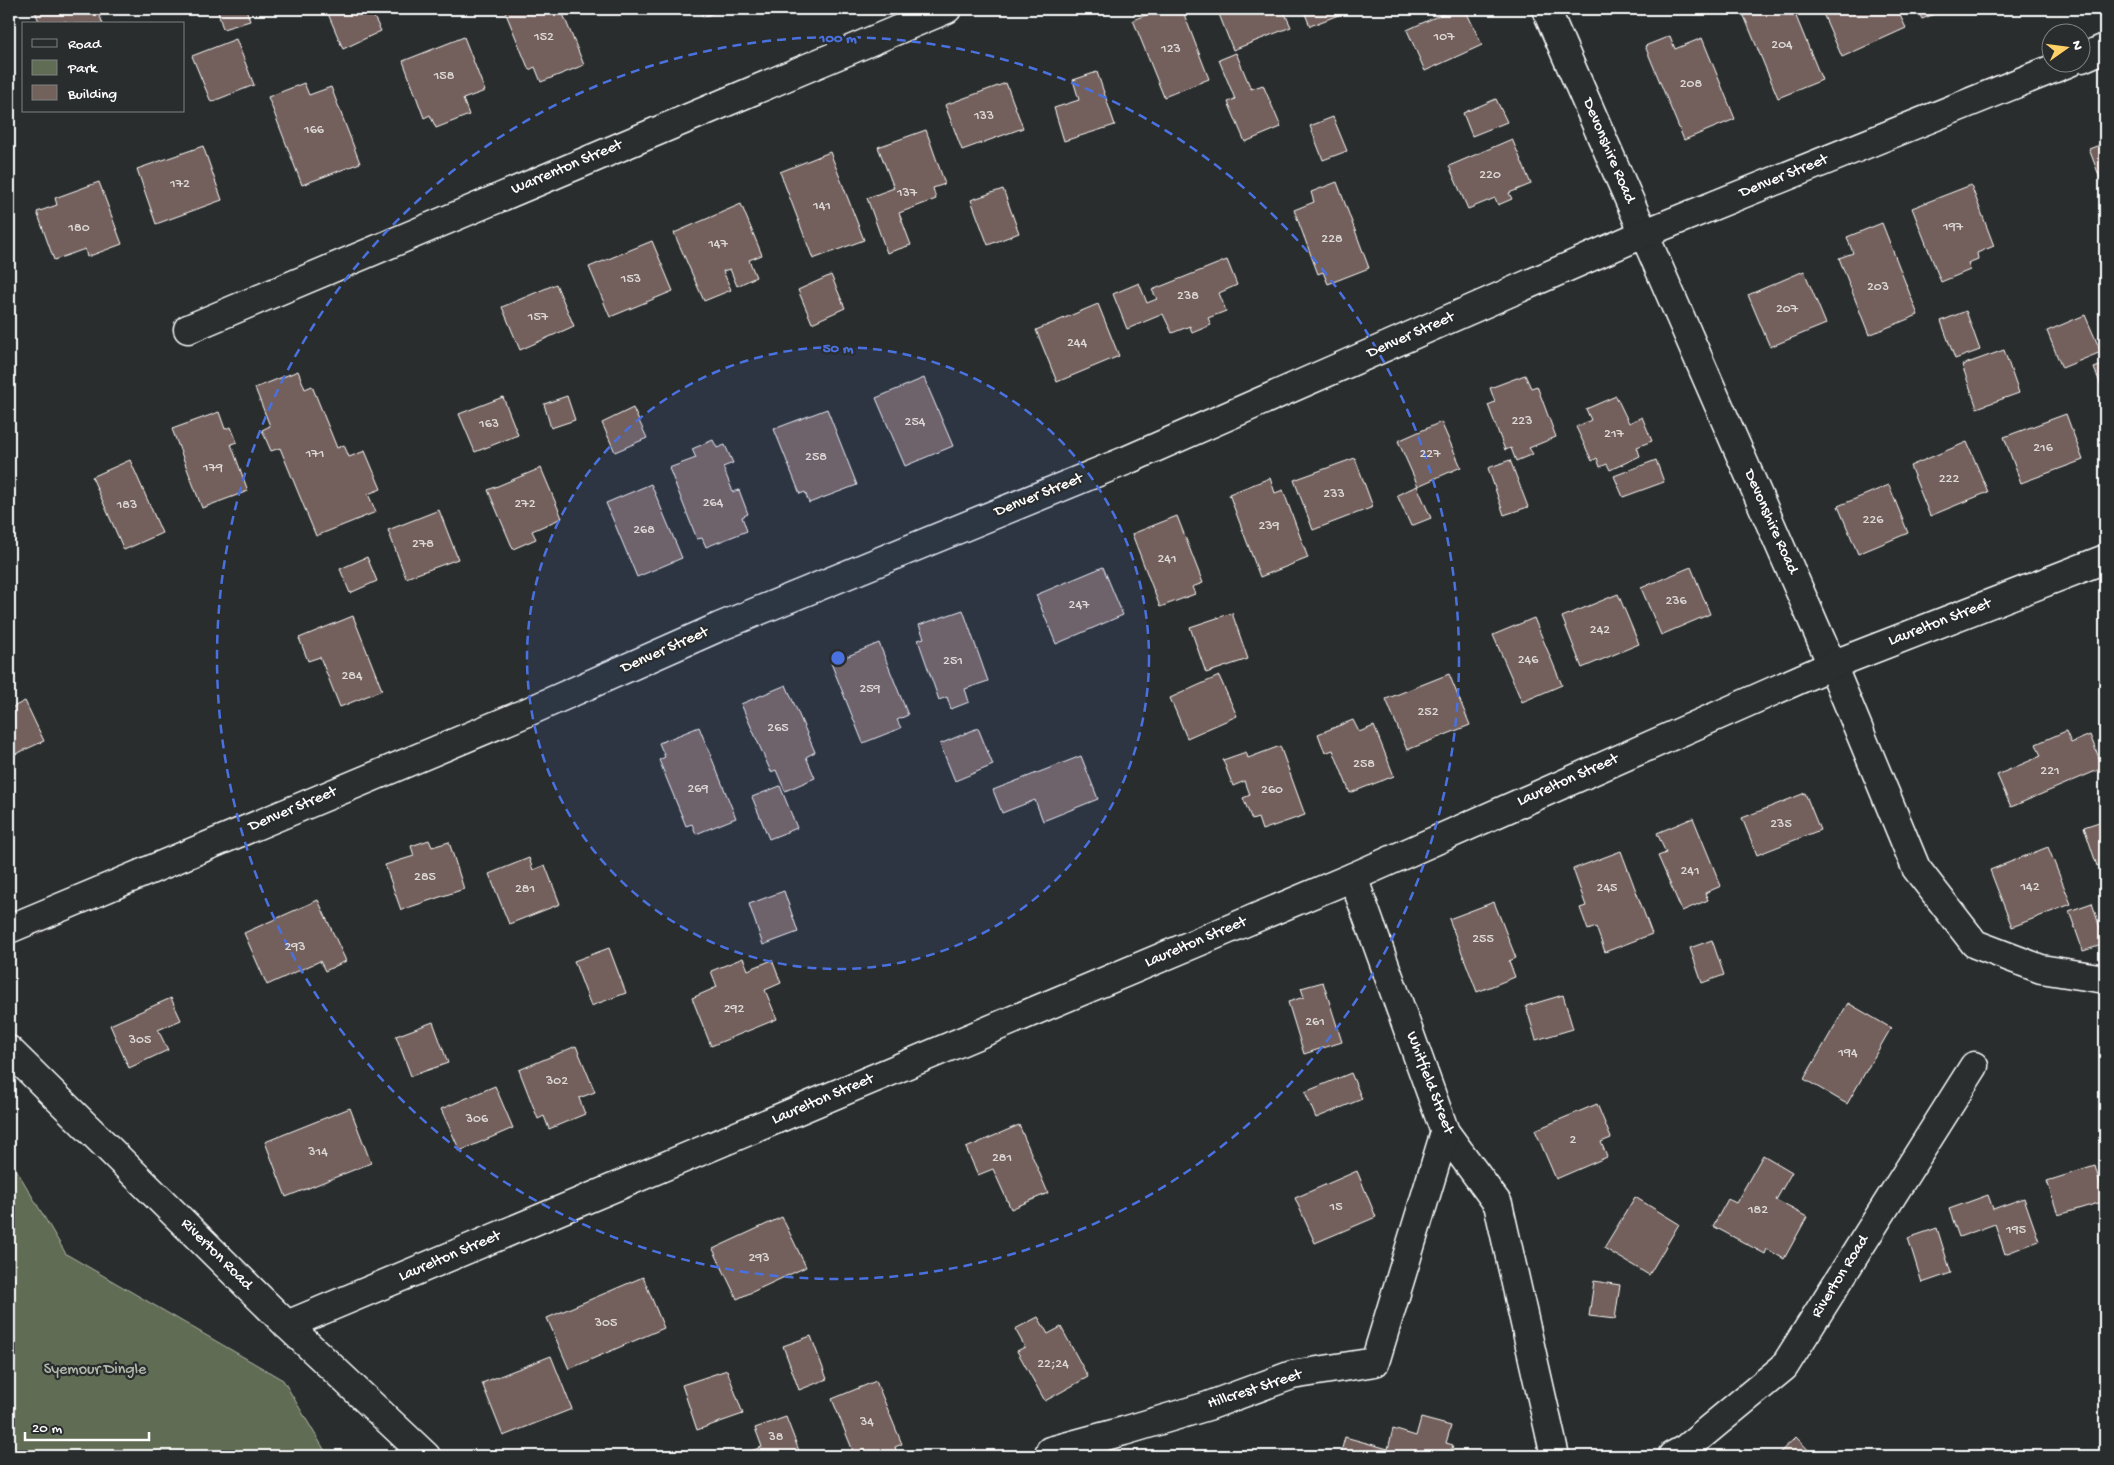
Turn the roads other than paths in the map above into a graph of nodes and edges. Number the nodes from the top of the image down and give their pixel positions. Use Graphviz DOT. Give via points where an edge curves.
graph roads {
  1 [pos="946,9"];
  2 [pos="1546,9"];
  3 [pos="2105,48"];
  4 [pos="2092,54"];
  5 [pos="2045,72"];
  6 [pos="1643,234"];
  7 [pos="188,328"];
  8 [pos="2105,559"];
  9 [pos="1832,665"];
  10 [pos="1353,876"];
  11 [pos="9,930"];
  12 [pos="2105,979"];
  13 [pos="9,1050"];
  14 [pos="1974,1066"];
  15 [pos="1445,1132"];
  16 [pos="287,1325"];
  17 [pos="1050,1451"];
  18 [pos="426,1456"];
  19 [pos="1555,1456"];
  20 [pos="1672,1456"];
  1 -- 7 [label="street, Warrenton Street"];
  2 -- 6 [label="street, Devonshire Road"];
  3 -- 4 [label="street"];
  5 -- 6 [label="street, Denver Street"];
  6 -- 9 [label="street, Devonshire Road"];
  6 -- 11 [label="street, Denver Street" via="1125,461 720,627"];
  8 -- 9 [label="street, Laurelton Street"];
  9 -- 10 [label="street, Laurelton Street"];
  9 -- 12 [label="street, Devonshire Road" via="1916,868 1975,944 2041,969"];
  10 -- 15 [label="street, Whitfield Street"];
  10 -- 16 [label="street, Laurelton Street"];
  13 -- 16 [label="street, Riverton Road"];
  14 -- 20 [label="street, Riverton Road" via="1784,1368 1685,1449"];
  15 -- 17 [label="street, Hillcrest Street" via="1376,1362 1292,1375 1208,1406"];
  15 -- 19 [label="street, Whitfield Street" via="1498,1204"];
  16 -- 18 [label="street, Riverton Road"];
}
